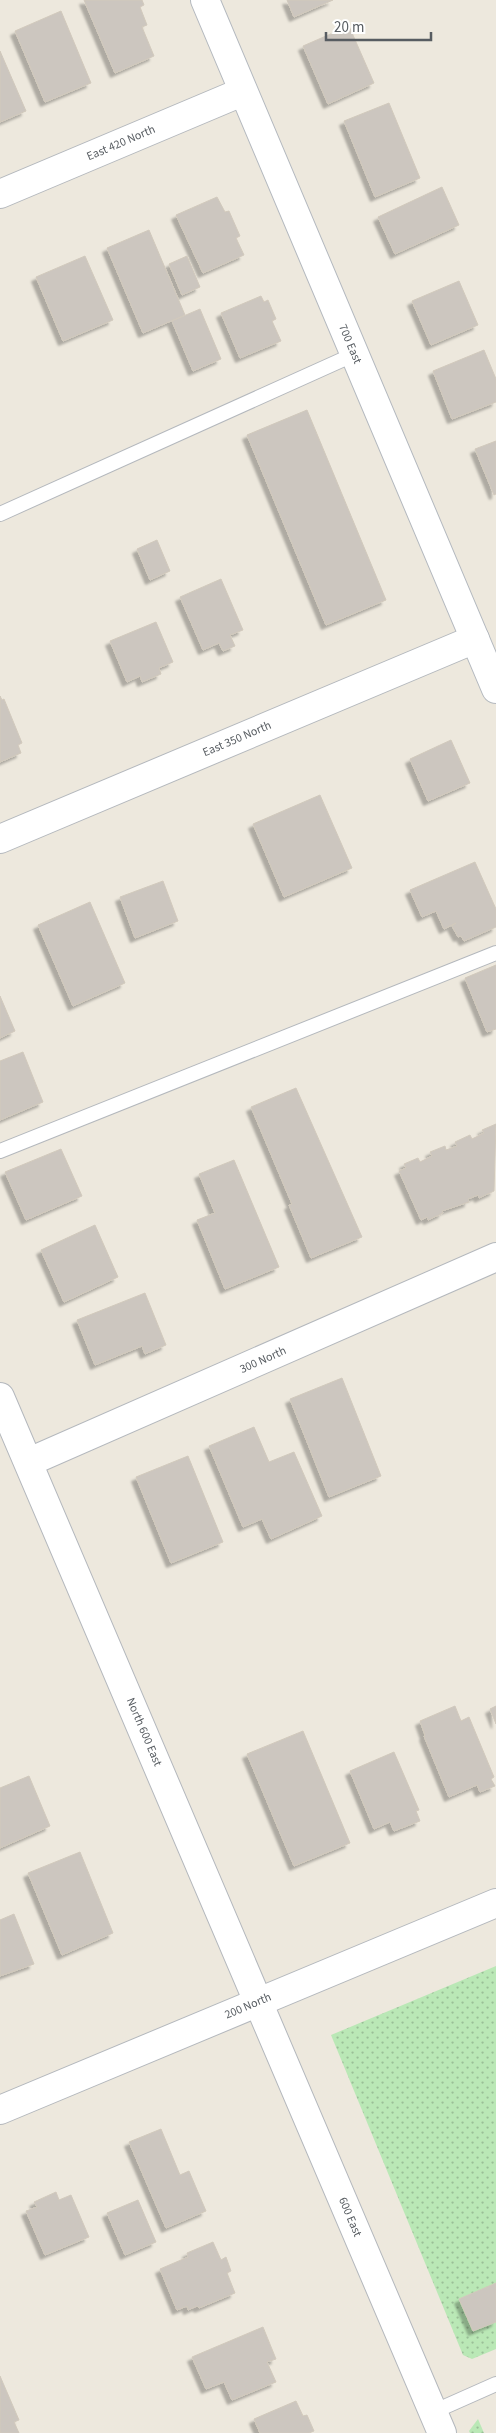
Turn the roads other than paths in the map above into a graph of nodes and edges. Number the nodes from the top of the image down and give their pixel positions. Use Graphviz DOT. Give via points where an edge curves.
graph roads {
  1 [pos="205,0"];
  2 [pos="242,92"];
  3 [pos="0,194"];
  4 [pos="355,354"];
  5 [pos="0,514"];
  6 [pos="475,638"];
  7 [pos="496,689"];
  8 [pos="0,839"];
  9 [pos="496,953"];
  10 [pos="0,1151"];
  11 [pos="496,1257"];
  12 [pos="0,1397"];
  13 [pos="29,1462"];
  14 [pos="496,1903"];
  15 [pos="259,2001"];
  16 [pos="0,2110"];
  17 [pos="496,2384"];
  18 [pos="437,2422"];
  1 -- 2 [label="street, 700 East"];
  2 -- 3 [label="street, East 420 North"];
  2 -- 4 [label="street, 700 East"];
  4 -- 5 [label="lane"];
  4 -- 6 [label="street, 700 East"];
  6 -- 7 [label="street, 700 East"];
  6 -- 8 [label="street, East 350 North"];
  9 -- 10 [label="lane"];
  11 -- 13 [label="street, 300 North"];
  12 -- 13 [label="street, North 600 East"];
  13 -- 15 [label="street, North 600 East"];
  14 -- 15 [label="street, 200 North"];
  15 -- 16 [label="street, 200 North"];
  15 -- 18 [label="street, 600 East"];
  17 -- 18 [label="lane"];
}
